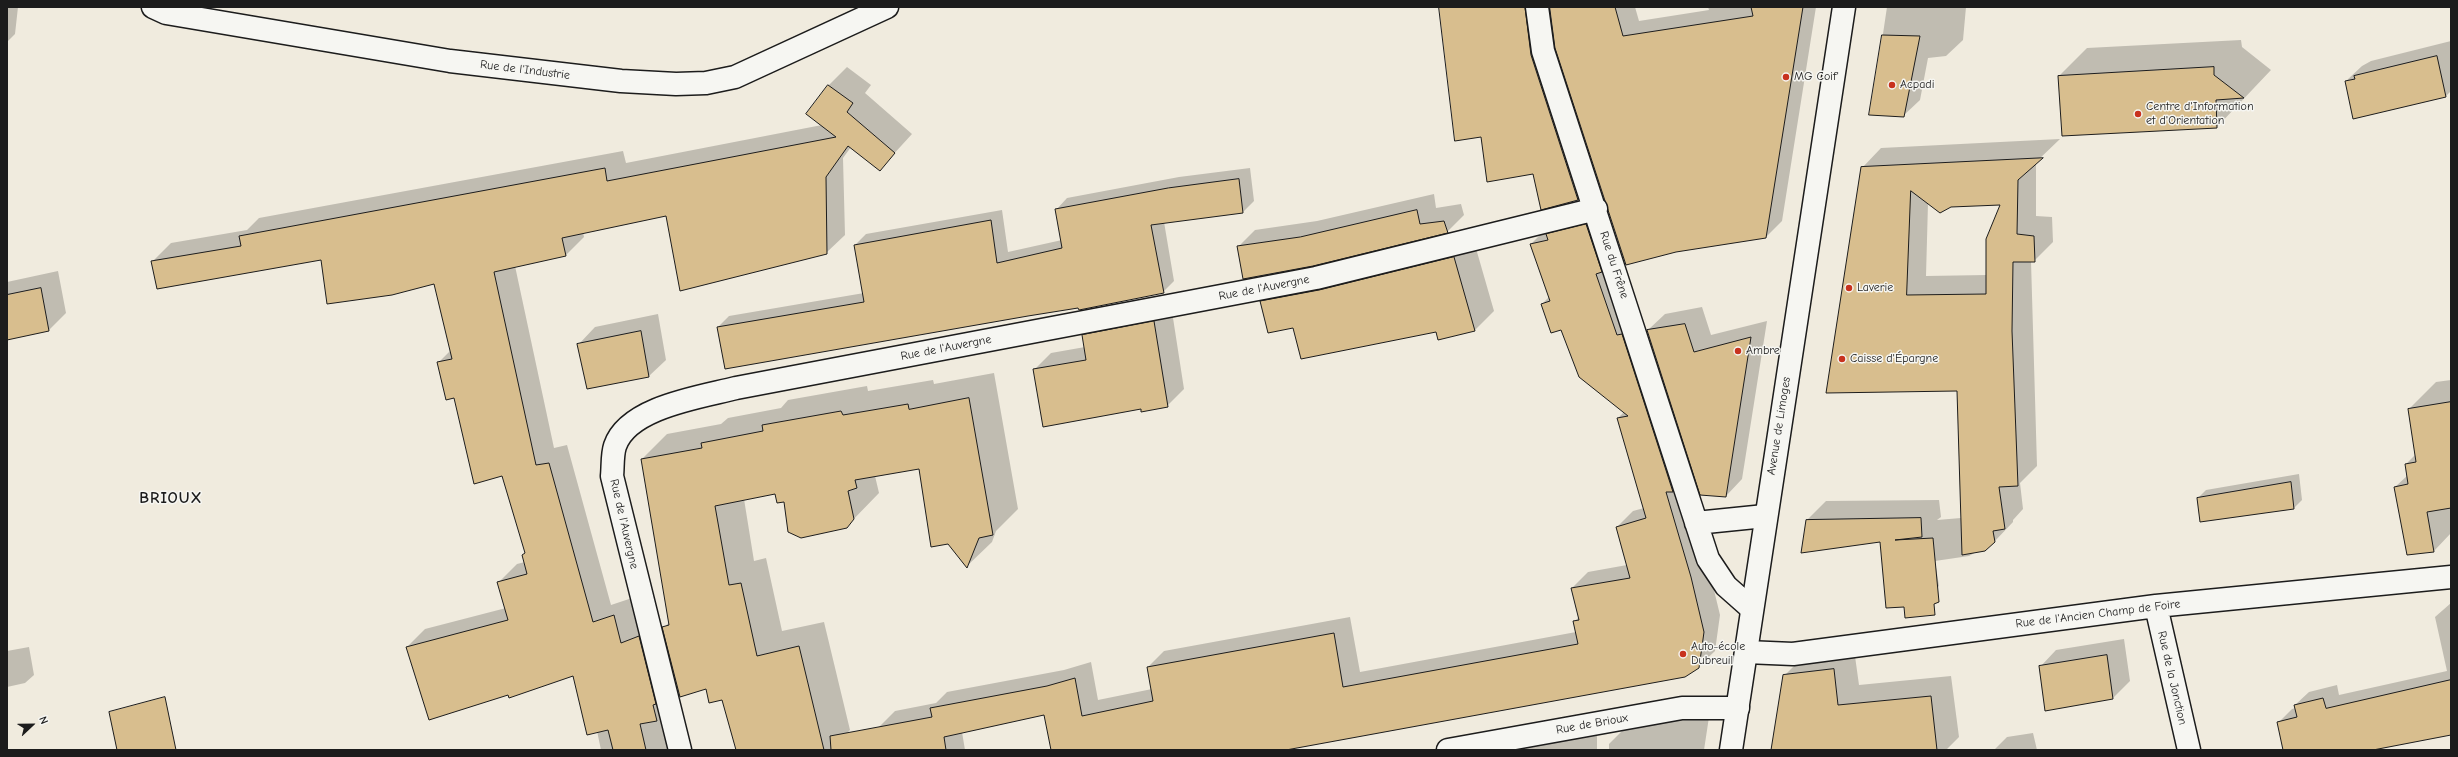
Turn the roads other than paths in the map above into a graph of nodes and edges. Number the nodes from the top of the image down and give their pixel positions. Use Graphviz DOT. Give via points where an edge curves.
graph roads {
  1 [pos="153,7"];
  2 [pos="887,7"];
  3 [pos="1537,7"];
  4 [pos="1844,7"];
  5 [pos="1596,209"];
  6 [pos="1765,516"];
  7 [pos="1696,523"];
  8 [pos="2451,577"];
  9 [pos="2156,606"];
  10 [pos="1752,609"];
  11 [pos="1746,652"];
  12 [pos="1738,708"];
  13 [pos="680,750"];
  14 [pos="1448,750"];
  15 [pos="1731,750"];
  16 [pos="2189,750"];
  1 -- 2 [label="street, Rue de l'Industrie" via="166,13 426,57 621,81 676,84 706,83 735,77"];
  3 -- 5 [label="street, Rue du Frêne" via="1543,51"];
  4 -- 6 [label="street, Avenue de Limoges"];
  5 -- 7 [label="street, Rue du Frêne"];
  5 -- 13 [label="street, Rue de l'Auvergne" via="1316,278 736,388 656,410 628,425 616,446 612,476"];
  6 -- 7 [label="street"];
  6 -- 10 [label="street, Avenue de Limoges"];
  7 -- 10 [label="street, Rue du Frêne" via="1708,559 1726,586"];
  8 -- 9 [label="street, Rue de l'Ancien Champ de Foire"];
  9 -- 11 [label="street, Rue de l'Ancien Champ de Foire" via="1793,654"];
  9 -- 16 [label="street, Rue de la Jonction"];
  10 -- 11 [label="street, Avenue de Limoges"];
  11 -- 12 [label="street, Avenue de Limoges"];
  12 -- 14 [label="street, Rue de Brioux" via="1682,708"];
  12 -- 15 [label="street, Avenue de Limoges"];
}
